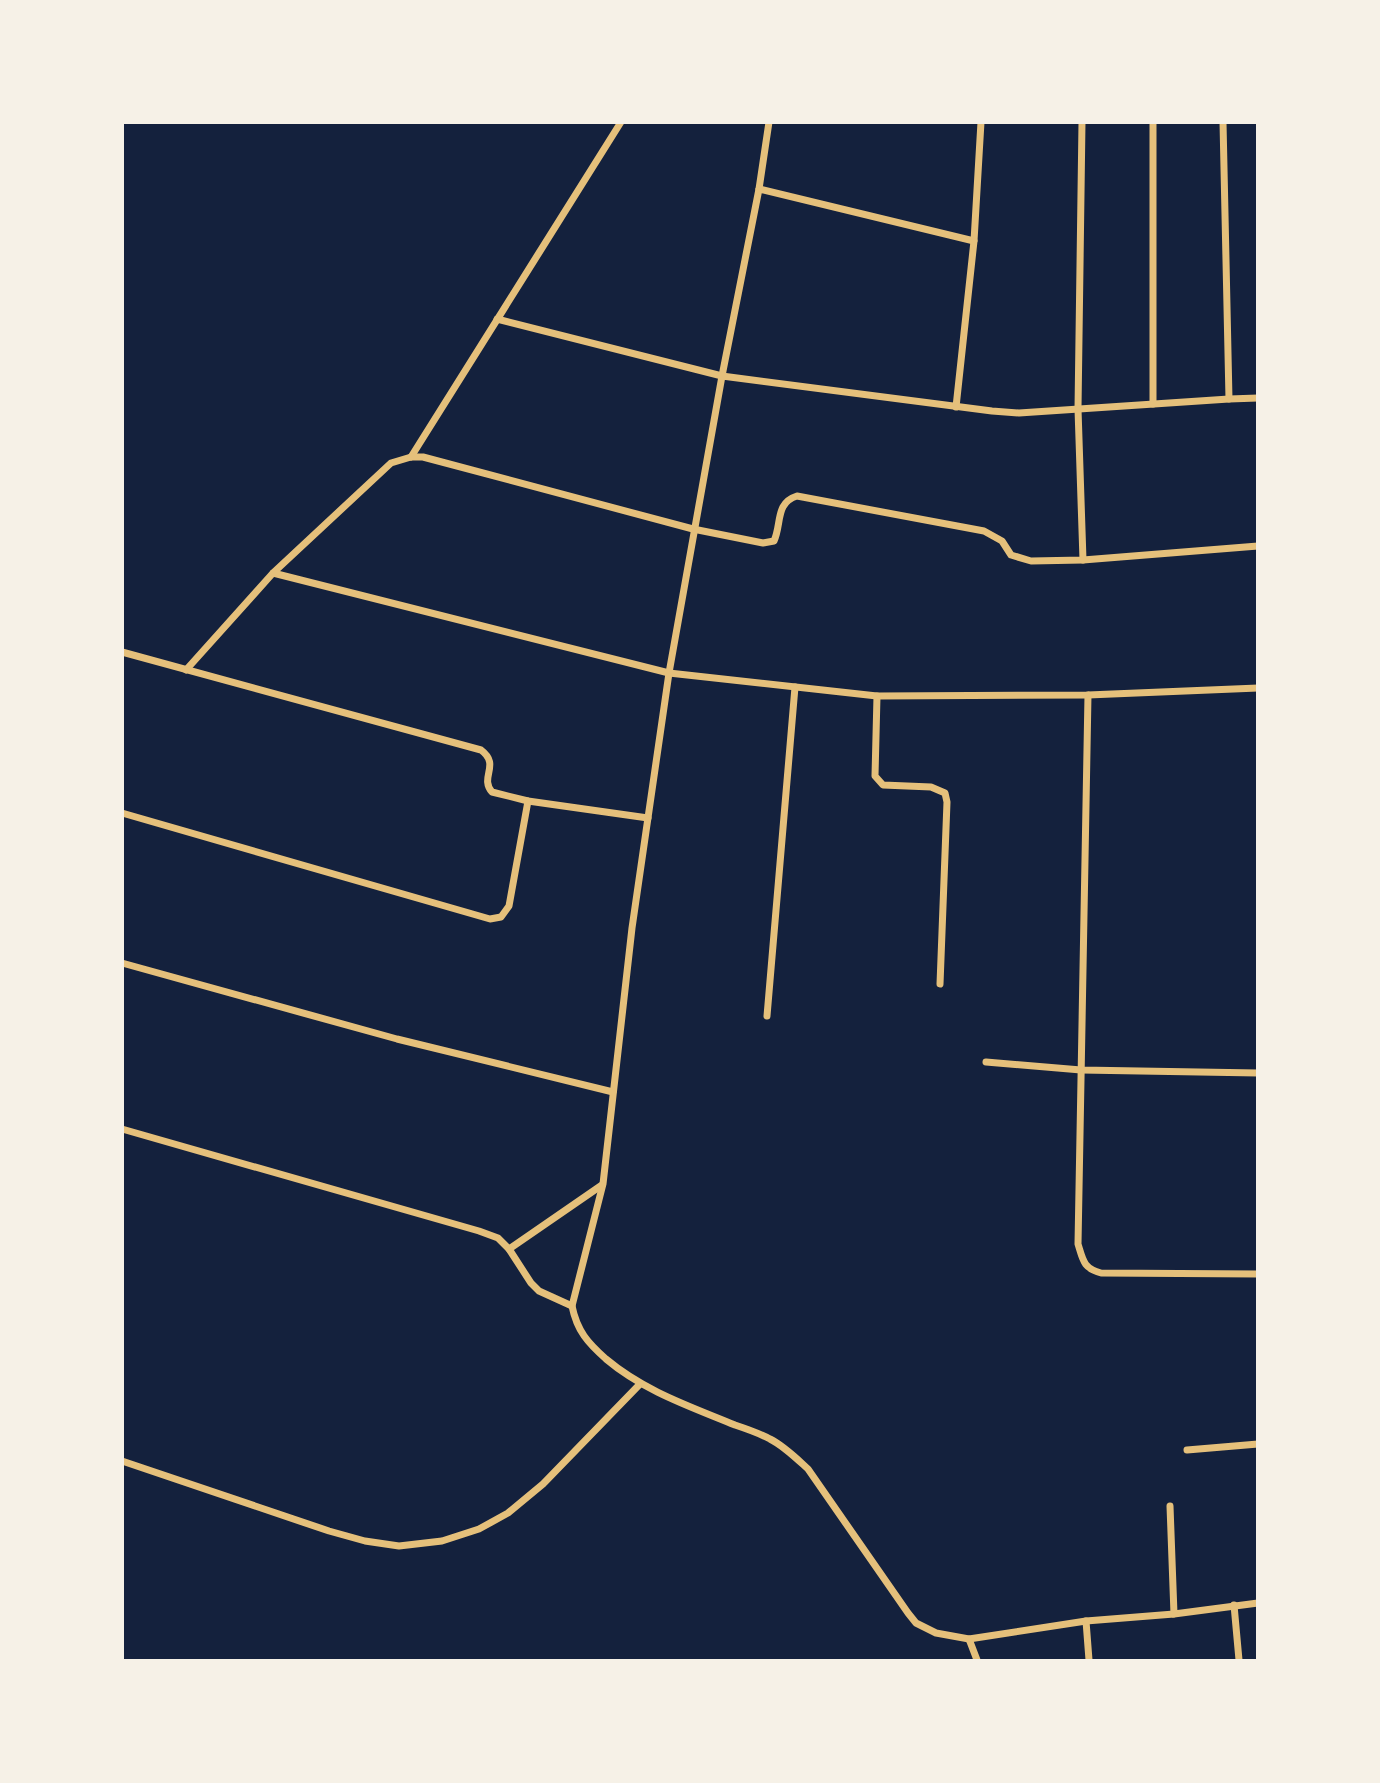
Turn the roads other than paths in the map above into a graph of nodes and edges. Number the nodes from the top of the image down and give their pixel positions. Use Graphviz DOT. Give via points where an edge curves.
graph roads {
  1 [pos="621,122"];
  2 [pos="769,122"];
  3 [pos="981,122"];
  4 [pos="1082,122"];
  5 [pos="1153,122"];
  6 [pos="1223,122"];
  7 [pos="759,189"];
  8 [pos="974,241"];
  9 [pos="497,318"];
  10 [pos="722,376"];
  11 [pos="1229,398"];
  12 [pos="1258,398"];
  13 [pos="1153,404"];
  14 [pos="956,407"];
  15 [pos="1078,409"];
  16 [pos="411,457"];
  17 [pos="693,529"];
  18 [pos="1258,546"];
  19 [pos="1083,560"];
  20 [pos="273,573"];
  21 [pos="122,652"];
  22 [pos="186,670"];
  23 [pos="669,673"];
  24 [pos="796,687"];
  25 [pos="1258,688"];
  26 [pos="1088,695"];
  27 [pos="877,696"];
  28 [pos="528,801"];
  29 [pos="122,813"];
  30 [pos="648,818"];
  31 [pos="122,963"];
  32 [pos="940,984"];
  33 [pos="767,1016"];
  34 [pos="986,1062"];
  35 [pos="1081,1070"];
  36 [pos="1258,1073"];
  37 [pos="613,1093"];
  38 [pos="122,1129"];
  39 [pos="603,1184"];
  40 [pos="509,1248"];
  41 [pos="1258,1274"];
  42 [pos="572,1306"];
  43 [pos="640,1384"];
  44 [pos="1258,1444"];
  45 [pos="1187,1450"];
  46 [pos="122,1461"];
  47 [pos="1170,1506"];
  48 [pos="1258,1603"];
  49 [pos="1234,1605"];
  50 [pos="1174,1614"];
  51 [pos="1086,1621"];
  52 [pos="969,1639"];
  53 [pos="977,1661"];
  54 [pos="1089,1661"];
  55 [pos="1239,1661"];
  1 -- 9 [label="street"];
  2 -- 7 [label="street"];
  3 -- 8 [label="street"];
  4 -- 15 [label="street"];
  5 -- 13 [label="street"];
  6 -- 11 [label="street"];
  7 -- 8 [label="street"];
  7 -- 10 [label="street"];
  8 -- 14 [label="street"];
  9 -- 10 [label="street"];
  9 -- 16 [label="street"];
  10 -- 14 [label="street"];
  10 -- 17 [label="street"];
  11 -- 12 [label="street"];
  11 -- 13 [label="street"];
  13 -- 15 [label="street"];
  14 -- 15 [label="street" via="1019,413"];
  15 -- 19 [label="street"];
  16 -- 17 [label="street"];
  16 -- 20 [label="street" via="391,463"];
  17 -- 19 [label="street" via="774,541 781,509 797,496 984,531 1002,541 1012,555 1031,561"];
  17 -- 23 [label="street"];
  18 -- 19 [label="street"];
  20 -- 22 [label="street"];
  20 -- 23 [label="street"];
  21 -- 22 [label="street"];
  22 -- 28 [label="street" via="481,750 491,763 488,788"];
  23 -- 24 [label="street"];
  23 -- 30 [label="street"];
  24 -- 27 [label="street"];
  24 -- 33 [label="street"];
  25 -- 26 [label="street"];
  26 -- 27 [label="street"];
  26 -- 35 [label="street"];
  27 -- 32 [label="street" via="875,776 883,785 931,787 946,793"];
  28 -- 29 [label="street" via="509,906 501,917 490,919"];
  28 -- 30 [label="street"];
  30 -- 37 [label="street"];
  31 -- 37 [label="street"];
  34 -- 35 [label="street"];
  35 -- 36 [label="street"];
  35 -- 41 [label="street" via="1078,1244 1083,1262 1101,1273"];
  37 -- 39 [label="street"];
  38 -- 40 [label="street" via="479,1231"];
  39 -- 40 [label="street"];
  39 -- 42 [label="street"];
  40 -- 42 [label="street" via="539,1291"];
  42 -- 43 [label="street" via="583,1336"];
  43 -- 46 [label="street" via="543,1484 508,1513 442,1541 400,1546 365,1541"];
  43 -- 52 [label="street" via="771,1439 791,1453 808,1469 916,1623 936,1633"];
  44 -- 45 [label="street"];
  47 -- 50 [label="street"];
  48 -- 49 [label="street"];
  49 -- 50 [label="street"];
  49 -- 55 [label="street"];
  50 -- 51 [label="street"];
  51 -- 52 [label="street"];
  51 -- 54 [label="street"];
  52 -- 53 [label="street"];
}
